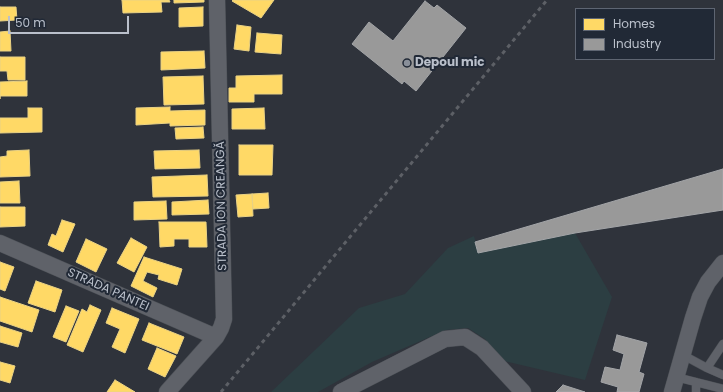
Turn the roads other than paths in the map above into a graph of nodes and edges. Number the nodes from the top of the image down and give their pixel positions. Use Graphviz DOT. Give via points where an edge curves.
graph roads {
  1 [pos="217,0"];
  2 [pos="0,244"];
  3 [pos="723,264"];
  4 [pos="216,337"];
  5 [pos="722,348"];
  6 [pos="683,355"];
  7 [pos="707,368"];
  8 [pos="723,374"];
  9 [pos="696,382"];
  10 [pos="674,385"];
  11 [pos="723,389"];
  12 [pos="167,392"];
  13 [pos="341,392"];
  14 [pos="523,392"];
  15 [pos="696,392"];
  1 -- 4 [label="street, STRADA ION CREANGĂ" via="224,319"];
  2 -- 4 [label="street, STRADA PANTEI"];
  3 -- 6 [label="street" via="708,282 700,297"];
  4 -- 12 [label="street, STRADA ION CREANGĂ"];
  5 -- 7 [label="lane"];
  6 -- 7 [label="lane"];
  6 -- 10 [label="street"];
  7 -- 8 [label="lane"];
  9 -- 10 [label="lane"];
  9 -- 11 [label="lane"];
  9 -- 15 [label="lane"];
  13 -- 14 [label="street" via="445,339 465,337 482,348"];
}
